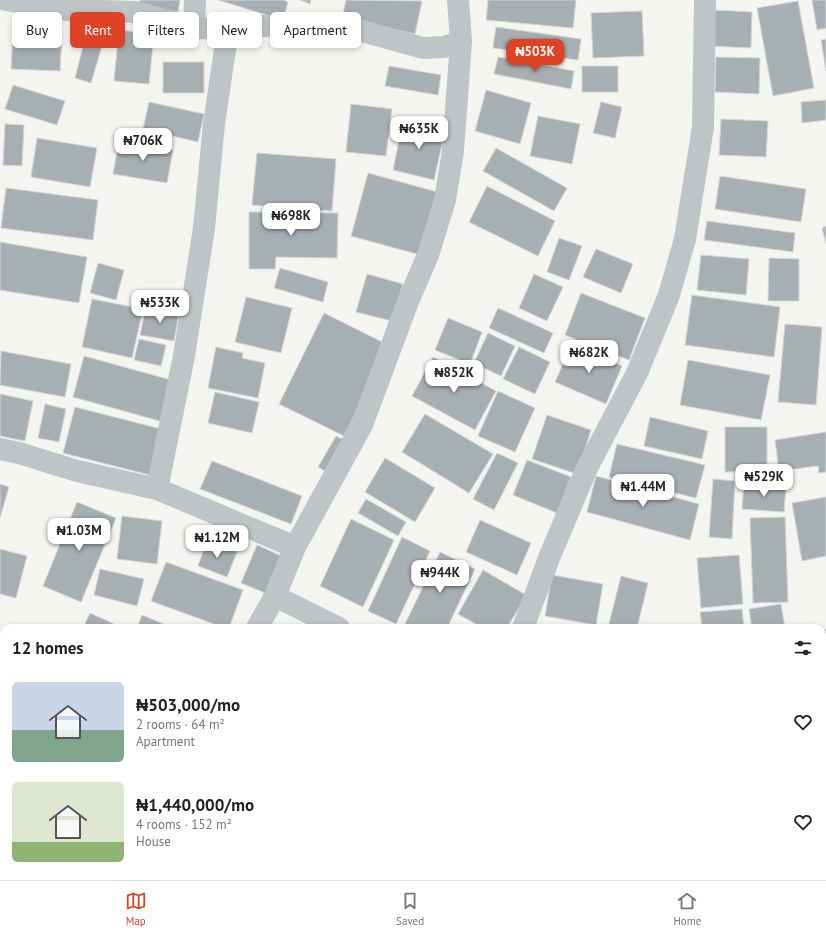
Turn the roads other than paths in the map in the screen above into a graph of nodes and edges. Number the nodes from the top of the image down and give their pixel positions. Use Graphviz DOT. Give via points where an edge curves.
graph roads {
  1 [pos="6,0"];
  2 [pos="195,0"];
  3 [pos="458,0"];
  4 [pos="705,0"];
  5 [pos="136,12"];
  6 [pos="195,12"];
  7 [pos="262,26"];
  8 [pos="461,41"];
  9 [pos="225,48"];
  10 [pos="0,449"];
  11 [pos="157,489"];
  12 [pos="295,547"];
  13 [pos="275,596"];
  14 [pos="259,624"];
  15 [pos="331,624"];
  16 [pos="524,624"];
  1 -- 5 [label="street" via="68,10"];
  2 -- 6 [label="street"];
  3 -- 8 [label="street"];
  4 -- 16 [label="street" via="703,127 683,246 669,295 637,373 587,468"];
  7 -- 8 [label="street" via="340,25 423,48 444,47"];
  8 -- 12 [label="street" via="453,151 445,200 428,255 362,425"];
  9 -- 11 [label="street" via="214,124 204,228 184,356"];
  10 -- 11 [label="street" via="77,471"];
  11 -- 12 [label="street"];
  12 -- 13 [label="street"];
  13 -- 14 [label="street"];
  13 -- 15 [label="street"];
}
